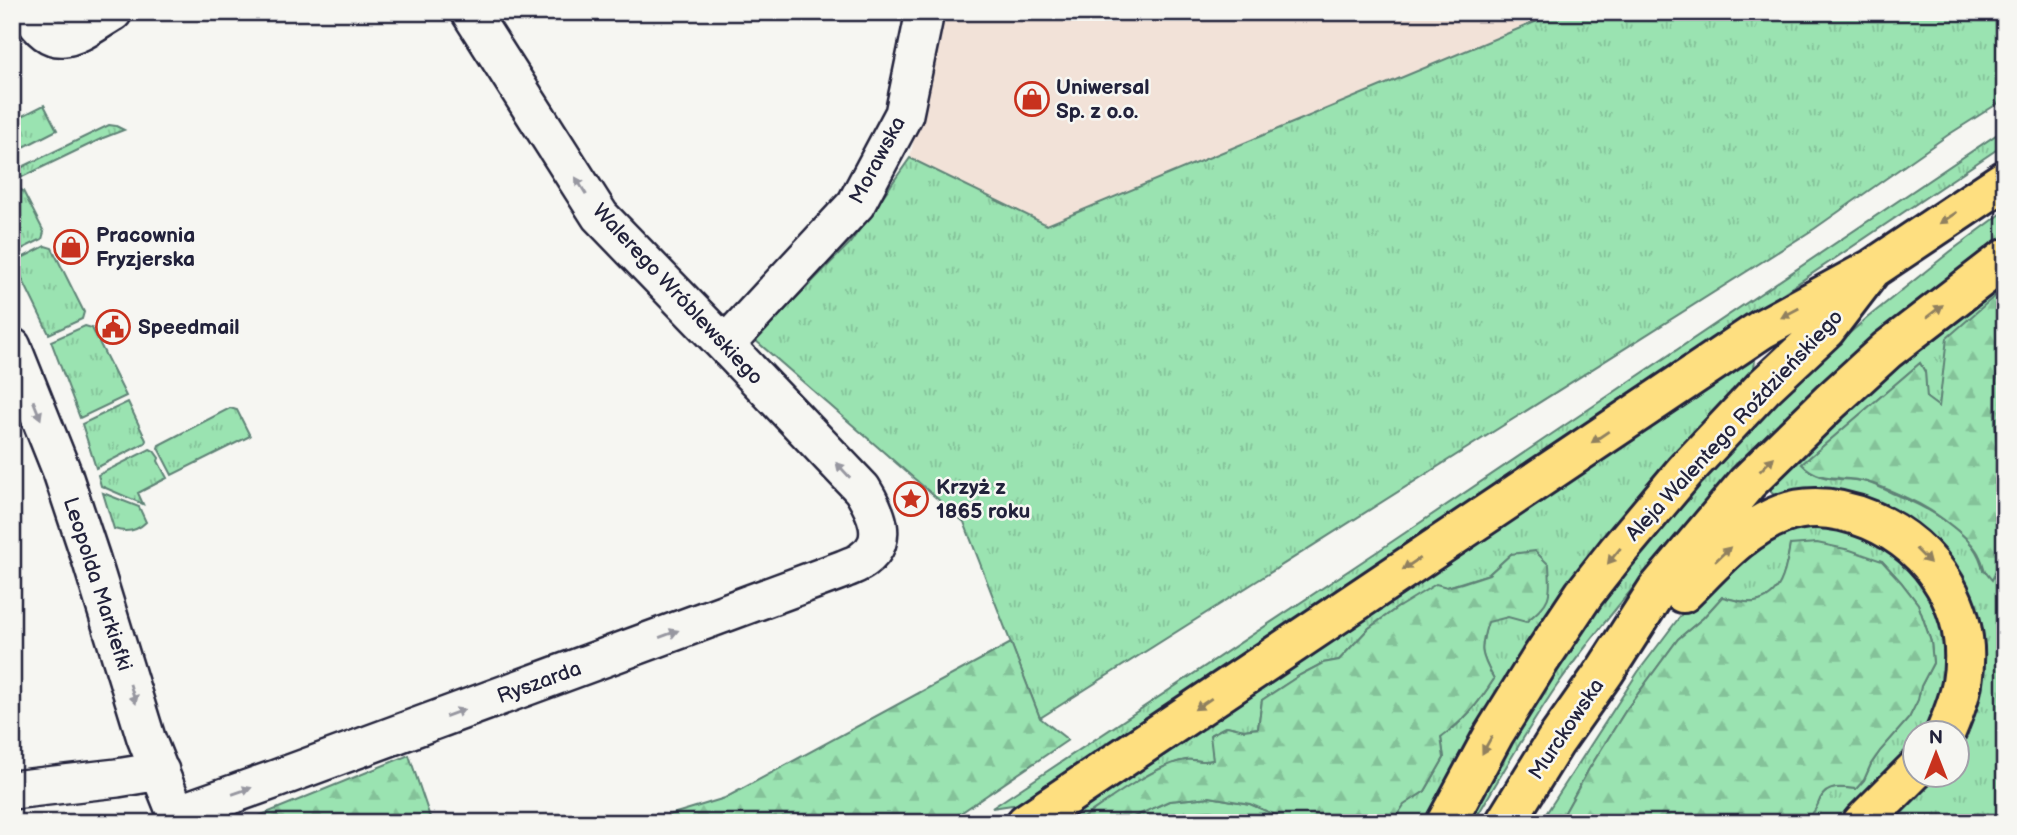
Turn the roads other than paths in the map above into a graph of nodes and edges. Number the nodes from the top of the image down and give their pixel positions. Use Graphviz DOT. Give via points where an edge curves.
graph roads {
  1 [pos="30,12"];
  2 [pos="113,12"];
  3 [pos="470,12"];
  4 [pos="925,12"];
  5 [pos="2005,180"];
  6 [pos="2005,259"];
  7 [pos="1872,269"];
  8 [pos="725,345"];
  9 [pos="12,347"];
  10 [pos="878,527"];
  11 [pos="1605,671"];
  12 [pos="1951,720"];
  13 [pos="160,771"];
  14 [pos="1902,783"];
  15 [pos="12,790"];
  16 [pos="178,818"];
  17 [pos="1026,823"];
  18 [pos="1446,823"];
  19 [pos="1505,823"];
  20 [pos="1862,823"];
  1 -- 2 [label="street" via="37,26 67,39"];
  8 -- 3 [label="street, Walerego Wróblewskiego, one-way" via="600,216"];
  4 -- 8 [label="street, Morawska" via="904,114 856,204"];
  5 -- 7 [label="highway, Aleja Walentego Roździeńskiego, one-way"];
  11 -- 6 [label="highway, one-way" via="1657,590 1747,483 1887,350"];
  7 -- 17 [label="highway, one-way" via="1762,329"];
  7 -- 18 [label="highway, Aleja Walentego Roździeńskiego, one-way" via="1826,329 1685,471 1584,594 1494,734"];
  10 -- 8 [label="street, Walerego Wróblewskiego, one-way" via="862,489"];
  9 -- 13 [label="street, Leopolda Markiefki, one-way" via="62,472"];
  16 -- 10 [label="street, Ryszarda, one-way" via="844,569 866,559 877,543"];
  11 -- 12 [label="highway, one-way" via="1754,528 1800,509 1830,508 1885,527 1923,555 1943,580 1955,605 1963,649 1962,682"];
  11 -- 19 [label="highway, Murckowska"];
  13 -- 15 [label="street"];
  13 -- 16 [label="street, Leopolda Markiefki"];
  14 -- 20 [label="highway"];
}
